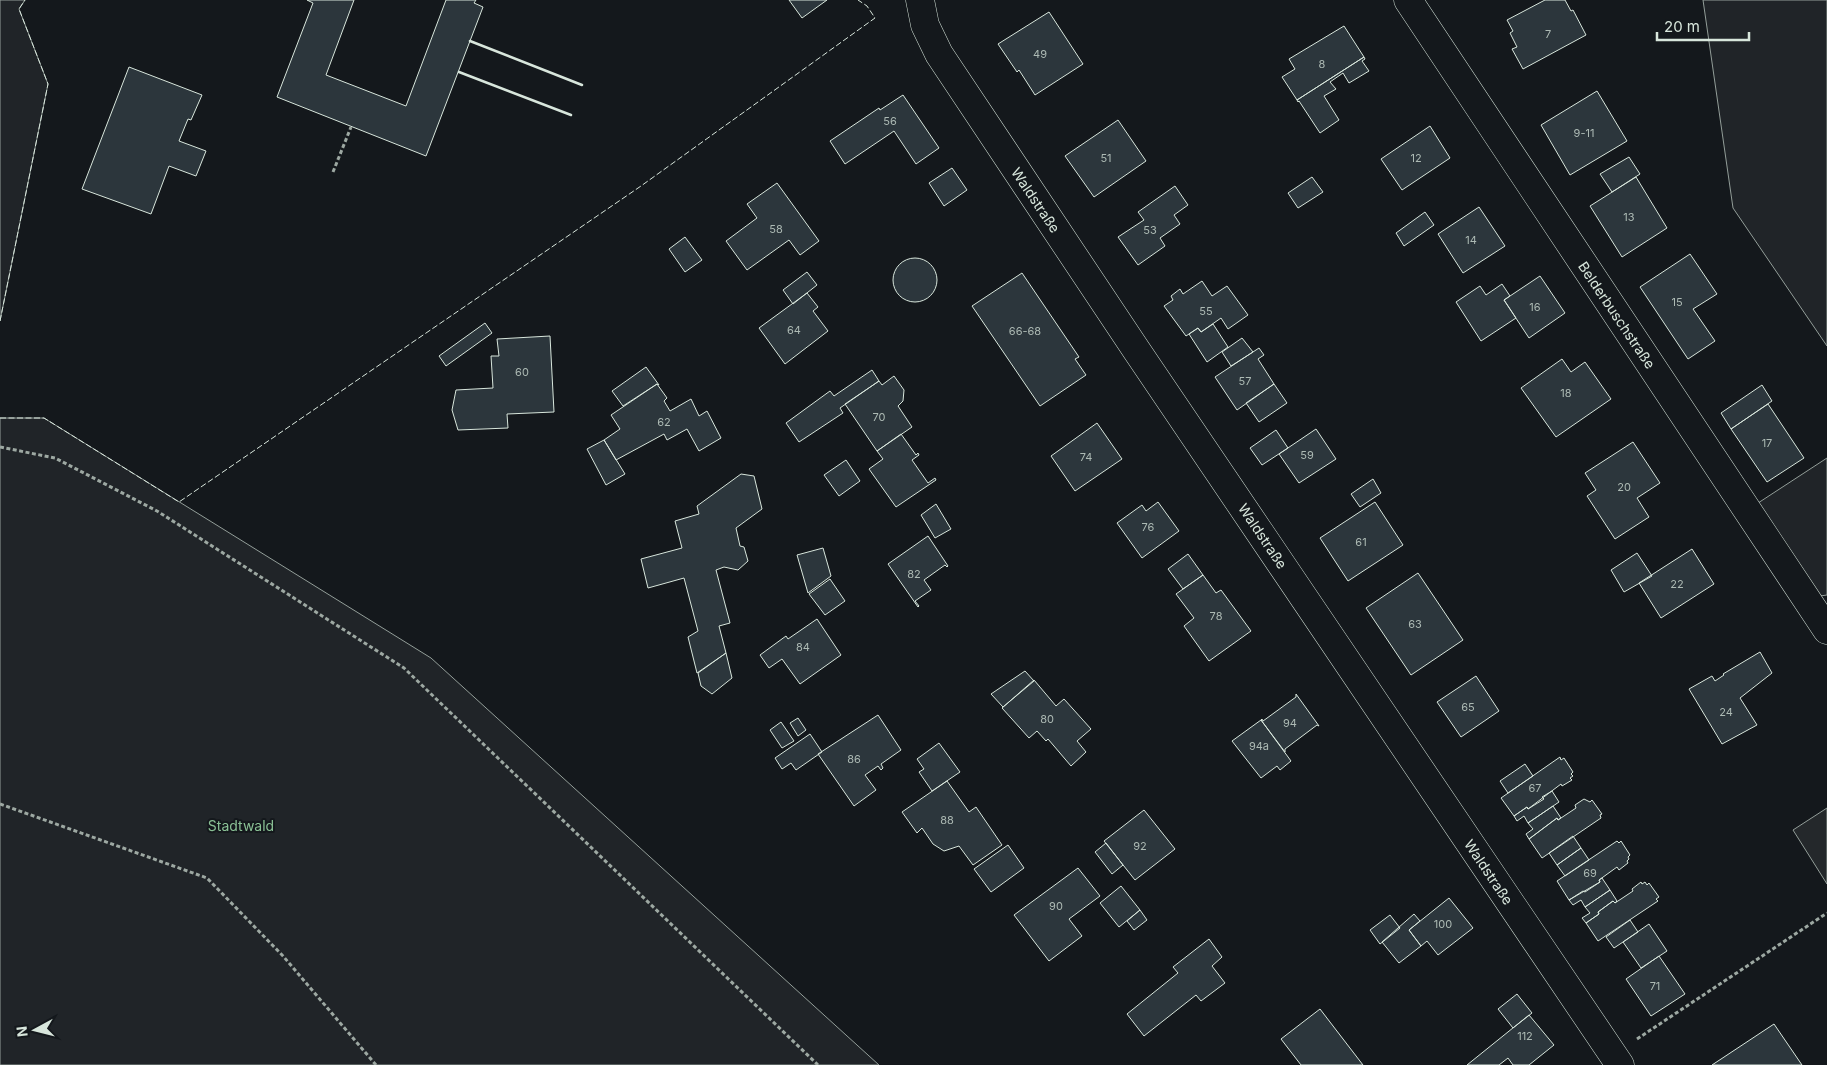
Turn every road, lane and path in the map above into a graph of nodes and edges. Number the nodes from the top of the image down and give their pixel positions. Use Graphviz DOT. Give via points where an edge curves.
graph roads {
  1 [pos="920,0"];
  2 [pos="1408,0"];
  3 [pos="351,126"];
  4 [pos="333,172"];
  5 [pos="0,448"];
  6 [pos="1827,630"];
  7 [pos="0,804"];
  8 [pos="1827,913"];
  9 [pos="1634,1041"];
  10 [pos="376,1065"];
  11 [pos="818,1065"];
  12 [pos="1620,1065"];
  1 -- 12 [label="street, Waldstraße" via="925,25 939,54 1136,351"];
  2 -- 6 [label="street, Belderbuschstraße"];
  3 -- 4 [label="path"];
  5 -- 11 [label="path" via="55,458 157,511 404,668"];
  7 -- 10 [label="path" via="207,878 283,956"];
  8 -- 9 [label="path"];
}
